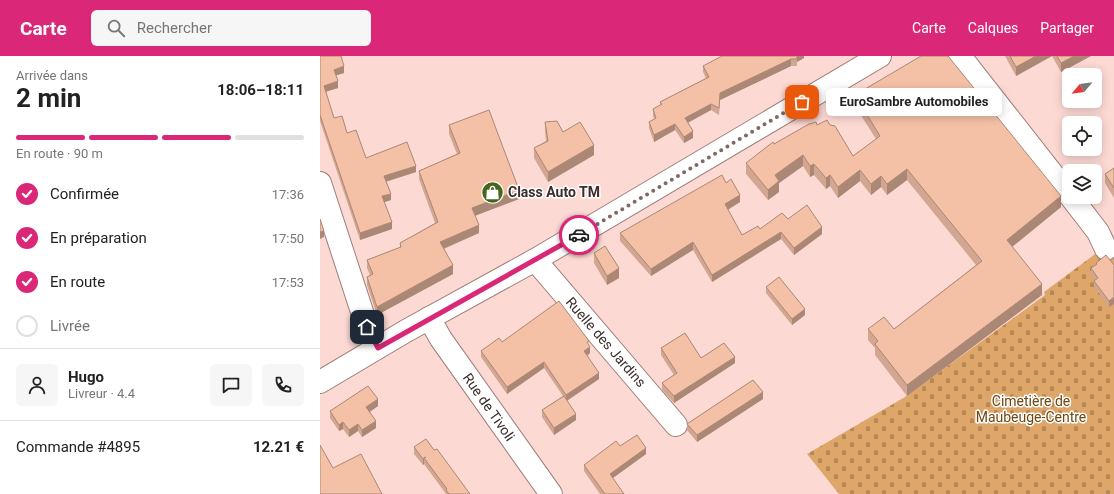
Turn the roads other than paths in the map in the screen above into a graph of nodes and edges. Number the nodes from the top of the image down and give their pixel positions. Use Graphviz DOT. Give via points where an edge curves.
graph roads {
  1 [pos="880,56"];
  2 [pos="960,56"];
  3 [pos="320,183"];
  4 [pos="1062,186"];
  5 [pos="1076,204"];
  6 [pos="1106,249"];
  7 [pos="535,260"];
  8 [pos="429,318"];
  9 [pos="378,348"];
  10 [pos="320,382"];
  11 [pos="676,425"];
  12 [pos="550,494"];
  1 -- 7 [label="main road"];
  2 -- 4 [label="main road"];
  3 -- 9 [label="main road" via="367,327"];
  5 -- 6 [label="main road" via="1098,232"];
  7 -- 8 [label="main road"];
  7 -- 11 [label="main road, Ruelle des Jardins"];
  8 -- 9 [label="main road"];
  8 -- 12 [label="main road, Rue de Tivoli"];
  9 -- 10 [label="main road"];
}
